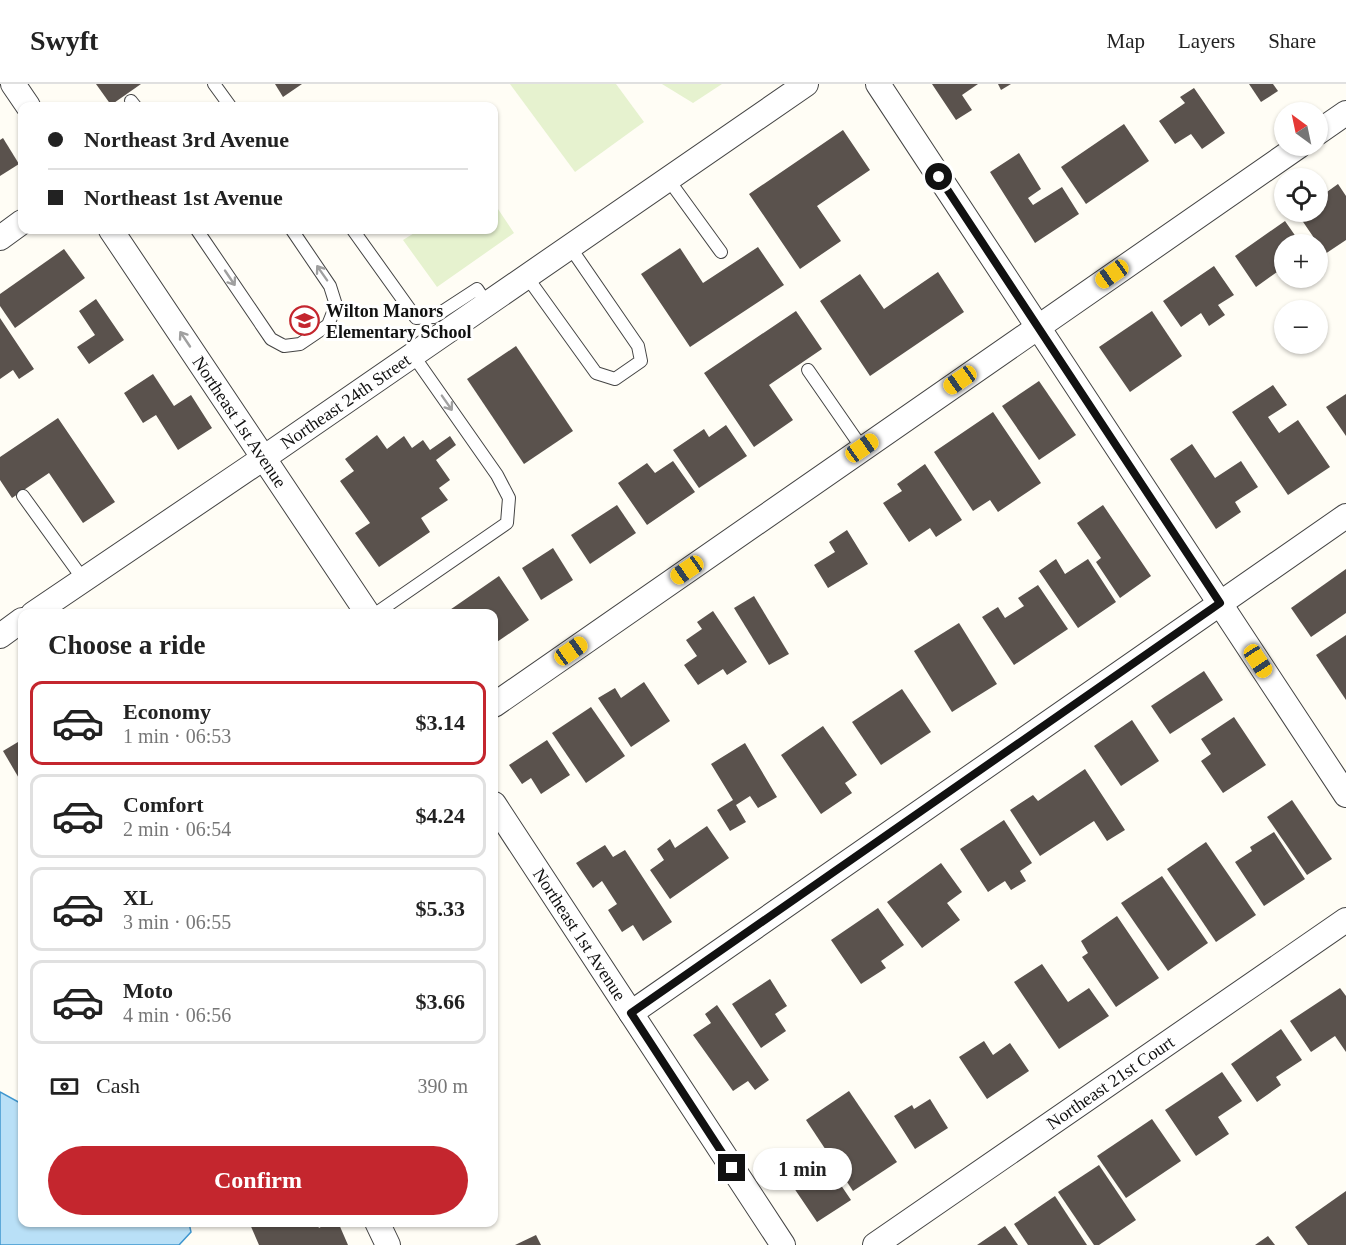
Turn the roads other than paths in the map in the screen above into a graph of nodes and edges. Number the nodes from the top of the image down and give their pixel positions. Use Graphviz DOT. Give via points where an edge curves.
graph roads {
  1 [pos="13,84"];
  2 [pos="214,84"];
  3 [pos="806,84"];
  4 [pos="878,84"];
  5 [pos="25,102"];
  6 [pos="227,102"];
  7 [pos="1346,113"];
  8 [pos="1328,125"];
  9 [pos="1284,156"];
  10 [pos="668,179"];
  11 [pos="18,225"];
  12 [pos="114,234"];
  13 [pos="200,234"];
  14 [pos="295,234"];
  15 [pos="356,234"];
  16 [pos="0,238"];
  17 [pos="570,247"];
  18 [pos="721,252"];
  19 [pos="527,277"];
  20 [pos="487,304"];
  21 [pos="1038,326"];
  22 [pos="414,355"];
  23 [pos="808,370"];
  24 [pos="862,448"];
  25 [pos="265,458"];
  26 [pos="23,496"];
  27 [pos="1346,516"];
  28 [pos="83,579"];
  29 [pos="1220,603"];
  30 [pos="40,609"];
  31 [pos="365,609"];
  32 [pos="382,609"];
  33 [pos="18,623"];
  34 [pos="0,636"];
  35 [pos="498,702"];
  36 [pos="1346,795"];
  37 [pos="498,810"];
  38 [pos="1346,920"];
  39 [pos="631,1013"];
  40 [pos="379,1227"];
  41 [pos="388,1245"];
  42 [pos="783,1245"];
  43 [pos="875,1245"];
  1 -- 5 [label="street"];
  2 -- 6 [label="lane"];
  3 -- 10 [label="street, Northeast 24th Street"];
  4 -- 21 [label="street"];
  7 -- 8 [label="street"];
  9 -- 21 [label="street"];
  10 -- 17 [label="street, Northeast 24th Street"];
  10 -- 18 [label="lane"];
  11 -- 16 [label="street"];
  25 -- 12 [label="street, Northeast 1st Avenue, one-way"];
  13 -- 14 [label="lane, one-way" via="271,339 284,346 300,344 328,325 336,305 330,286"];
  15 -- 20 [label="lane" via="416,318 434,317 477,289"];
  17 -- 19 [label="street, Northeast 24th Street"];
  17 -- 19 [label="lane" via="638,346 641,361 615,379 596,374"];
  19 -- 20 [label="street, Northeast 24th Street"];
  20 -- 22 [label="street, Northeast 24th Street"];
  21 -- 24 [label="street"];
  21 -- 29 [label="street"];
  22 -- 25 [label="street, Northeast 24th Street"];
  22 -- 32 [label="lane, one-way" via="497,475 509,498 507,523"];
  23 -- 24 [label="lane"];
  24 -- 35 [label="street"];
  25 -- 28 [label="street, Northeast 24th Street"];
  25 -- 31 [label="street, Northeast 1st Avenue"];
  26 -- 28 [label="lane"];
  27 -- 29 [label="street"];
  28 -- 30 [label="street, Northeast 24th Street"];
  29 -- 36 [label="street"];
  29 -- 39 [label="street"];
  33 -- 34 [label="street"];
  37 -- 39 [label="street, Northeast 1st Avenue"];
  38 -- 43 [label="street, Northeast 21st Court"];
  39 -- 42 [label="street, Northeast 1st Avenue"];
  40 -- 41 [label="street"];
}
